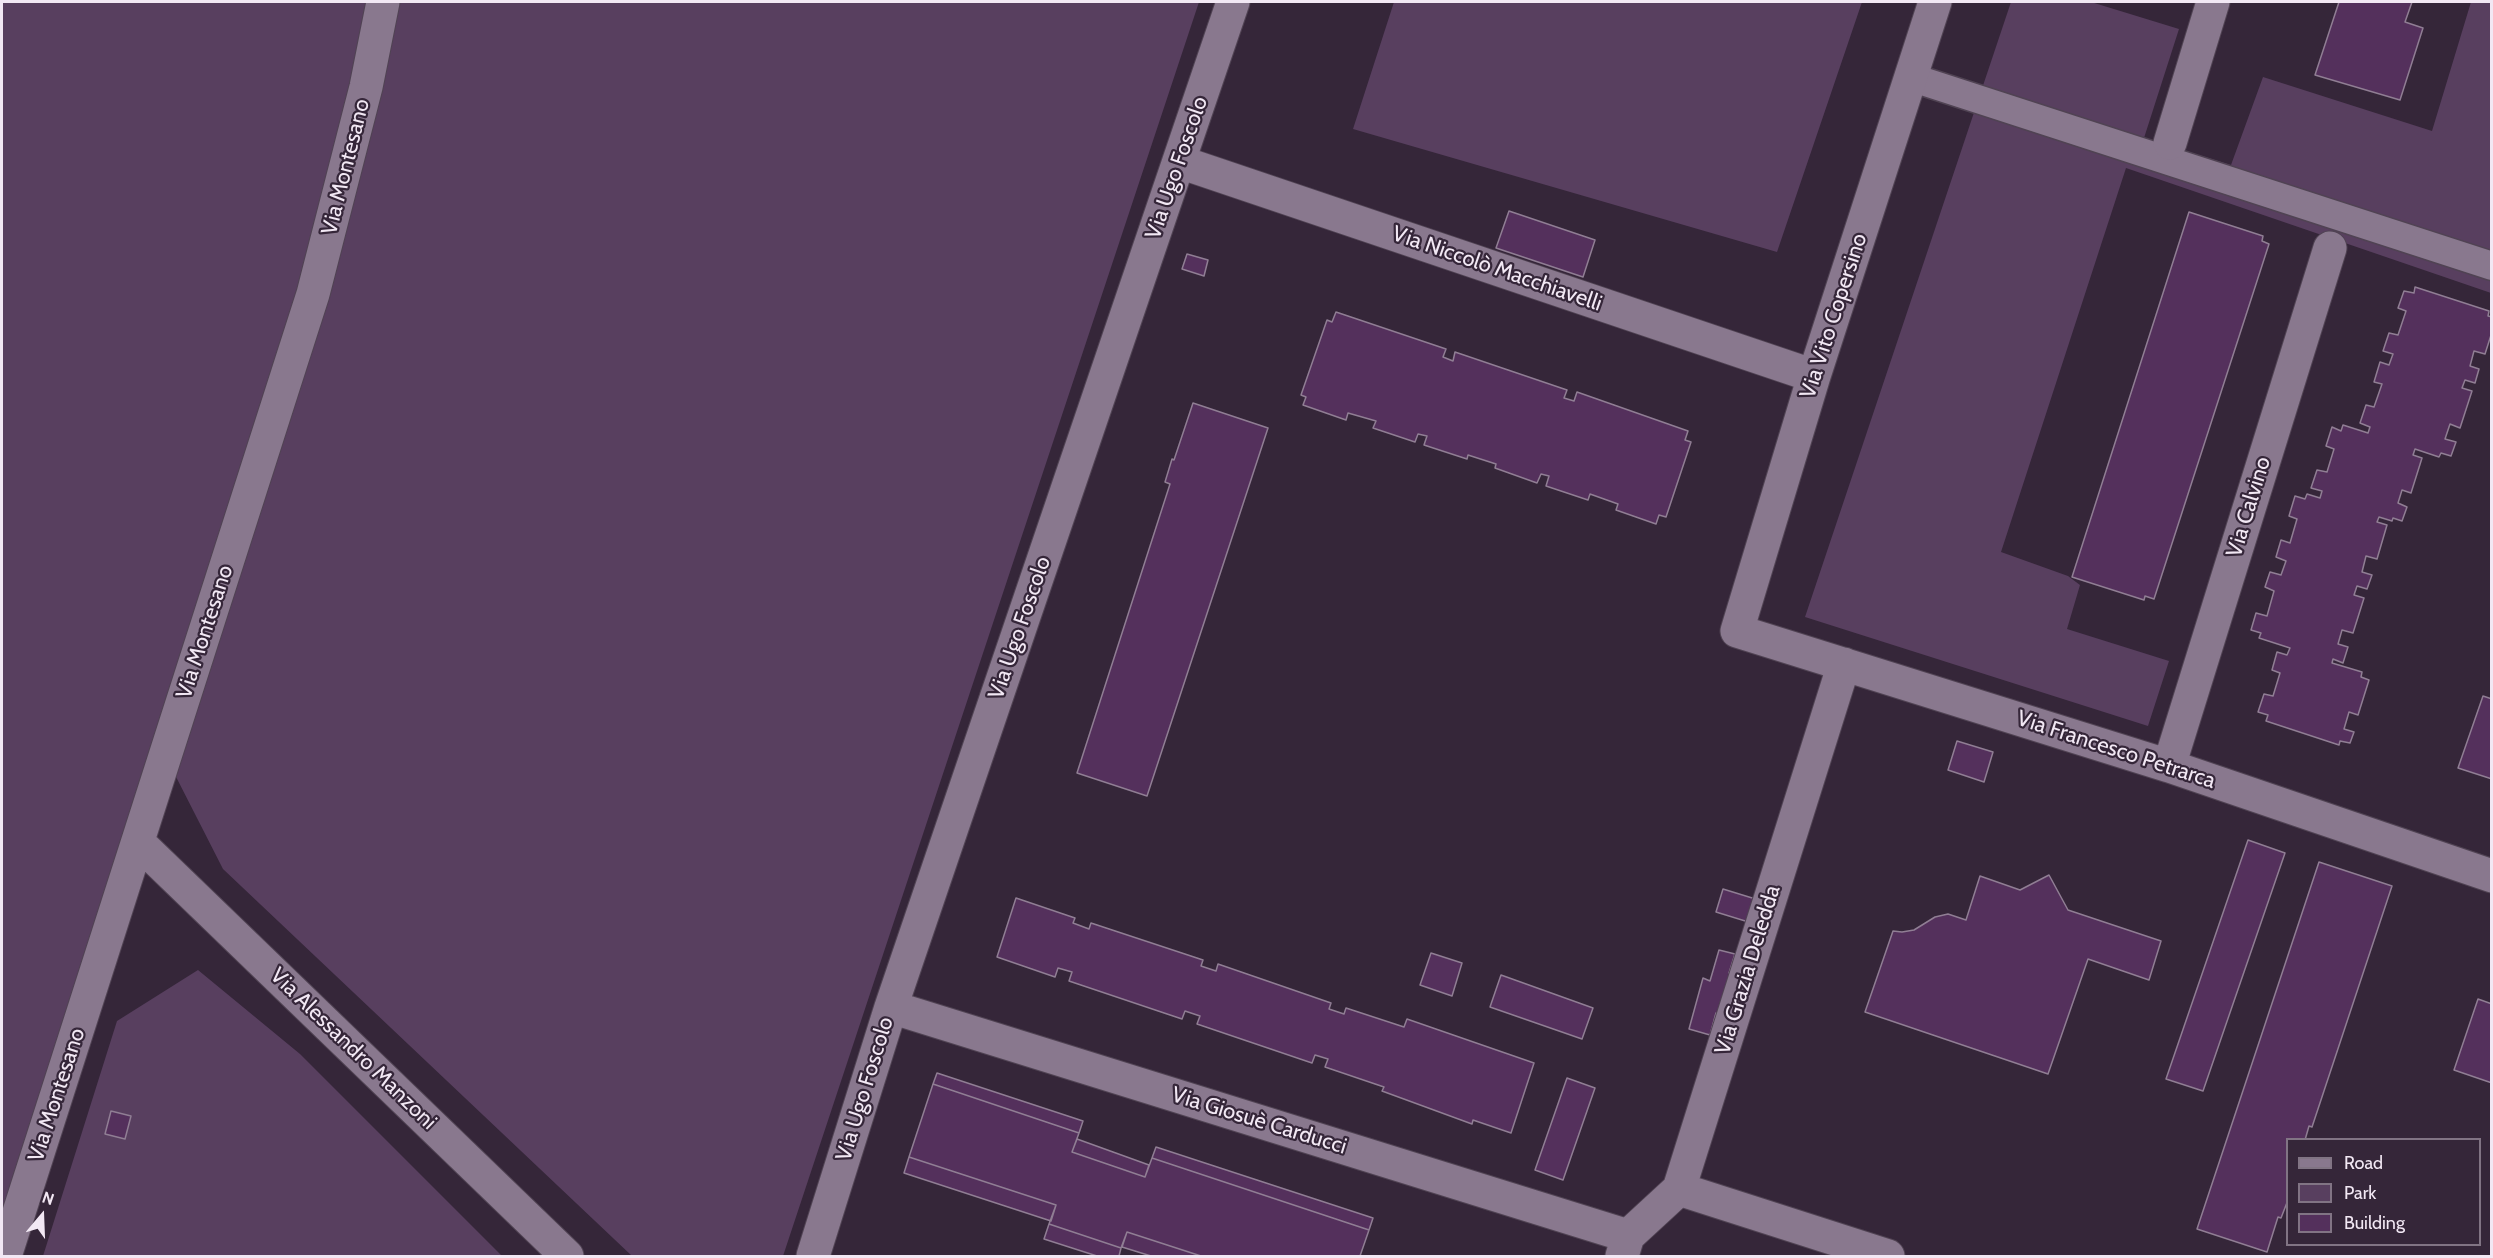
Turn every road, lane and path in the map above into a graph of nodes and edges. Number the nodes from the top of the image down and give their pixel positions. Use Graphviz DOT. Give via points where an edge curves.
graph roads {
  1 [pos="383,2"];
  2 [pos="1233,2"];
  3 [pos="1935,2"];
  4 [pos="2213,2"];
  5 [pos="1910,77"];
  6 [pos="2170,143"];
  7 [pos="1180,162"];
  8 [pos="2330,248"];
  9 [pos="2492,266"];
  10 [pos="1815,376"];
  11 [pos="1737,631"];
  12 [pos="1844,664"];
  13 [pos="2169,766"];
  14 [pos="138,842"];
  15 [pos="2492,876"];
  16 [pos="891,1007"];
  17 [pos="1679,1189"];
  18 [pos="1625,1246"];
  19 [pos="5,1257"];
  20 [pos="567,1257"];
  21 [pos="813,1257"];
  22 [pos="1888,1257"];
  1 -- 14 [label="street, Via Montesano" via="366,87 313,294"];
  2 -- 7 [label="street, Via Ugo Foscolo"];
  3 -- 5 [label="street, Via Vito Copersino"];
  4 -- 6 [label="street"];
  5 -- 9 [label="street"];
  5 -- 10 [label="street, Via Vito Copersino"];
  7 -- 10 [label="street, Via Niccolò Macchiavelli"];
  7 -- 16 [label="street, Via Ugo Foscolo"];
  8 -- 13 [label="street, Via Calvino"];
  10 -- 11 [label="street, Via Vito Copersino"];
  11 -- 12 [label="street, Via Francesco Petrarca"];
  12 -- 13 [label="street, Via Francesco Petrarca"];
  12 -- 17 [label="street, Via Grazia Deledda"];
  13 -- 15 [label="street, Via Francesco Petrarca"];
  14 -- 19 [label="street, Via Montesano"];
  14 -- 20 [label="street, Via Alessandro Manzoni"];
  16 -- 18 [label="street, Via Giosuè Carducci"];
  16 -- 21 [label="street, Via Ugo Foscolo"];
  17 -- 18 [label="street, Via Grazia Deledda"];
  17 -- 22 [label="street"];
}
